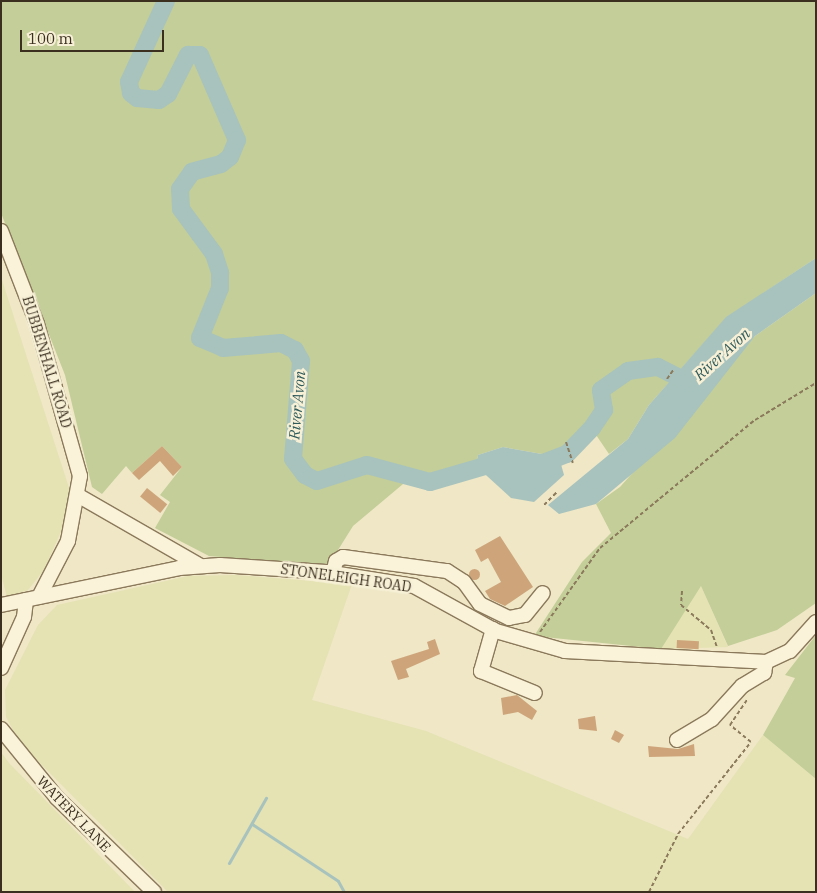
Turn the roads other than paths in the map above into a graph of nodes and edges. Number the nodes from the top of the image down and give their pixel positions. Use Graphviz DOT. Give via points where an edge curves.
graph roads {
  1 [pos="1,231"];
  2 [pos="79,496"];
  3 [pos="199,565"];
  4 [pos="333,573"];
  5 [pos="543,594"];
  6 [pos="33,598"];
  7 [pos="1,605"];
  8 [pos="816,622"];
  9 [pos="492,629"];
  10 [pos="766,662"];
  11 [pos="1,668"];
  12 [pos="535,693"];
  13 [pos="1,729"];
  14 [pos="677,740"];
  15 [pos="154,892"];
  1 -- 2 [label="street, BUBBENHALL ROAD" via="55,380 80,476"];
  2 -- 3 [label="street"];
  2 -- 6 [label="street, BUBBENHALL ROAD" via="68,541"];
  3 -- 4 [label="street, STONELEIGH ROAD"];
  3 -- 6 [label="street, STONELEIGH ROAD"];
  4 -- 5 [label="street" via="336,562 343,557 447,571 464,582 480,604 509,618 525,616"];
  4 -- 9 [label="street, STONELEIGH ROAD" via="414,586"];
  6 -- 7 [label="street, STONELEIGH ROAD"];
  6 -- 11 [label="street"];
  8 -- 10 [label="street, STONELEIGH ROAD" via="790,651"];
  9 -- 10 [label="street, STONELEIGH ROAD" via="564,651"];
  9 -- 12 [label="street" via="481,671"];
  10 -- 14 [label="street" via="764,673 742,686 712,719"];
  13 -- 15 [label="street, WATERY LANE" via="57,798"];
}
